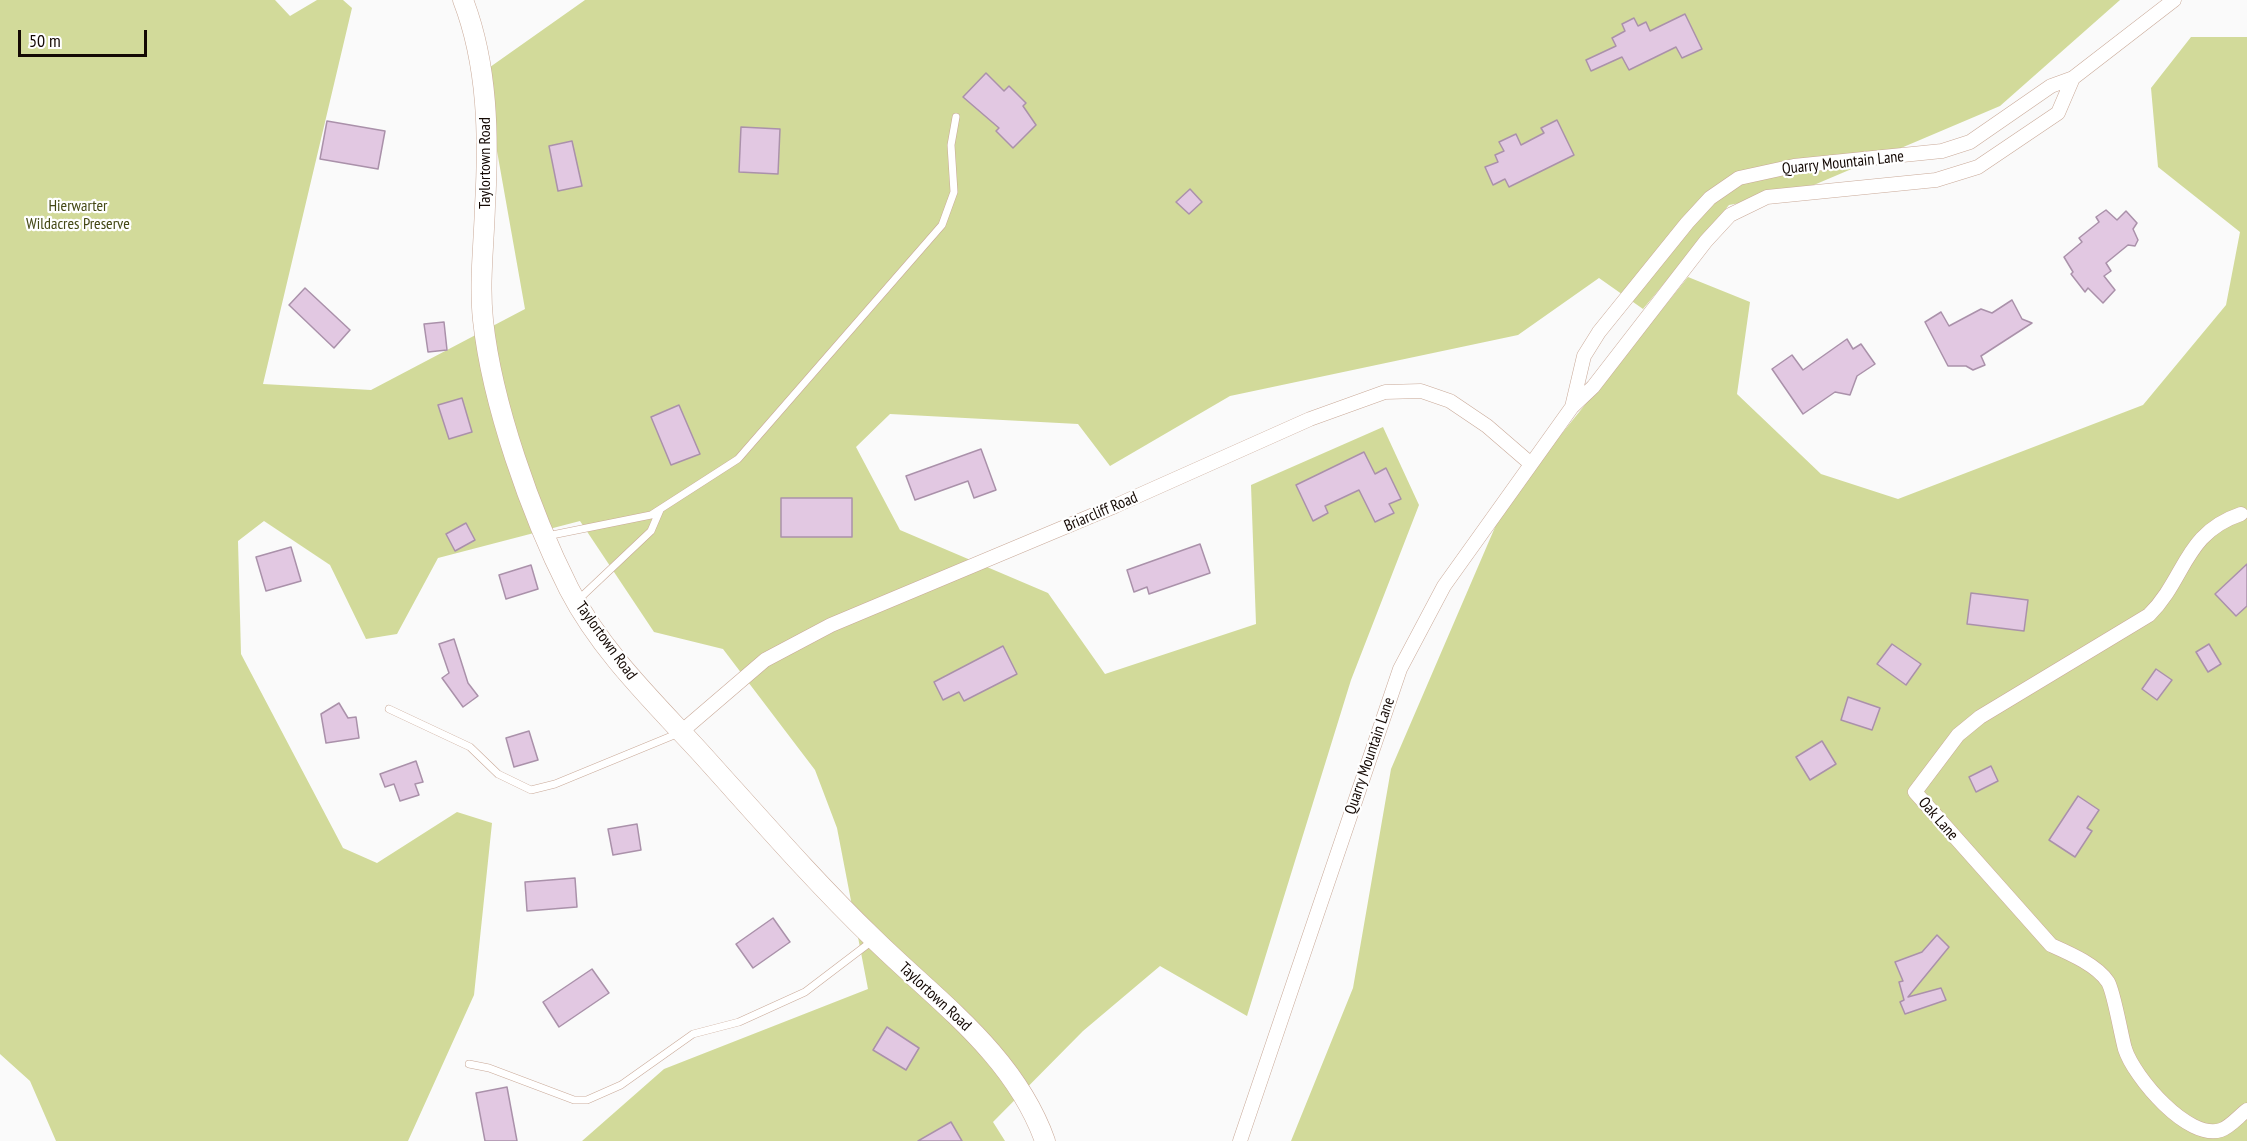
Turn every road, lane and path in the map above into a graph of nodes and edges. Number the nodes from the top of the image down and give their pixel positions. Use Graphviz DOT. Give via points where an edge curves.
graph roads {
  1 [pos="463,0"];
  2 [pos="2174,0"];
  3 [pos="2073,78"];
  4 [pos="956,117"];
  5 [pos="1912,156"];
  6 [pos="1915,182"];
  7 [pos="1695,214"];
  8 [pos="1716,230"];
  9 [pos="1572,407"];
  10 [pos="1531,464"];
  11 [pos="661,509"];
  12 [pos="2241,514"];
  13 [pos="547,536"];
  14 [pos="576,602"];
  15 [pos="388,709"];
  16 [pos="681,732"];
  17 [pos="874,939"];
  18 [pos="469,1064"];
  19 [pos="2247,1110"];
  20 [pos="1046,1141"];
  21 [pos="1240,1141"];
  1 -- 13 [label="street, Taylortown Road" via="477,46 484,92 487,142 483,321 510,436"];
  2 -- 3 [label="street, Quarry Mountain Lane"];
  3 -- 5 [label="street, Quarry Mountain Lane" via="2051,86 1970,142 1942,152"];
  3 -- 6 [label="street, Quarry Mountain Lane" via="2058,113 1988,162 1964,173"];
  4 -- 11 [label="lane" via="951,145 954,192 942,225 738,459"];
  5 -- 6 [label="street"];
  5 -- 7 [label="street, Quarry Mountain Lane" via="1794,166 1739,178"];
  6 -- 8 [label="street, Quarry Mountain Lane" via="1767,197 1730,215"];
  7 -- 8 [label="street"];
  7 -- 9 [label="street, Quarry Mountain Lane" via="1599,332 1584,356"];
  8 -- 9 [label="street, Quarry Mountain Lane" via="1593,387"];
  9 -- 10 [label="street, Quarry Mountain Lane"];
  10 -- 16 [label="street, Briarcliff Road" via="1450,401 1421,391 1385,392 1310,419 831,624 765,660"];
  10 -- 21 [label="street, Quarry Mountain Lane" via="1444,586 1400,669"];
  11 -- 13 [label="lane"];
  11 -- 14 [label="lane" via="651,531"];
  12 -- 19 [label="street, Oak Lane" via="2222,520 2202,535 2162,603 2149,615 1980,717 1958,735 1915,792 2051,945 2079,957 2108,983 2126,1053 2138,1074 2169,1110 2187,1125 2210,1131 2221,1130"];
  13 -- 14 [label="street, Taylortown Road"];
  14 -- 16 [label="street, Taylortown Road" via="618,662"];
  15 -- 16 [label="lane" via="470,747 498,774 531,790 555,784"];
  16 -- 17 [label="street, Taylortown Road"];
  17 -- 18 [label="lane" via="805,992 739,1022 693,1034 621,1085 587,1100 574,1100"];
  17 -- 20 [label="street, Taylortown Road" via="1005,1066 1035,1111"];
}
